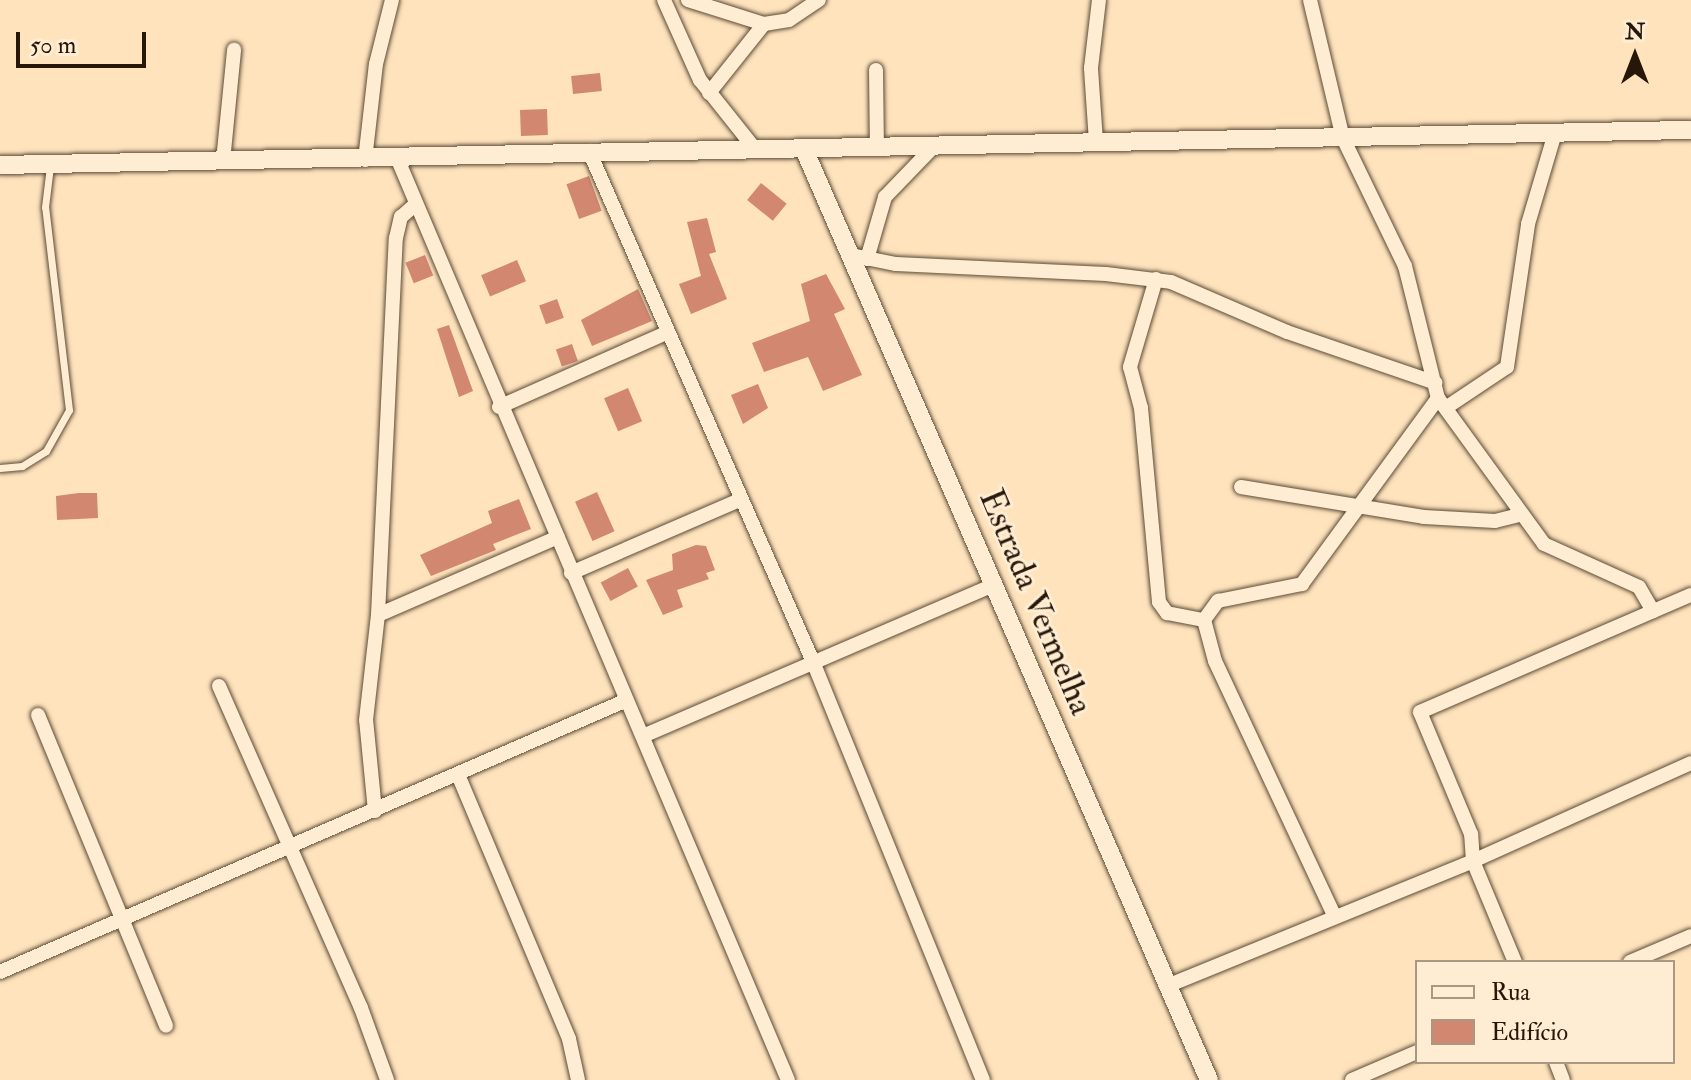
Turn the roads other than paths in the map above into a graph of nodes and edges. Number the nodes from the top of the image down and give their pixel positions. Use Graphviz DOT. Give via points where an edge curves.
graph roads {
  1 [pos="392,0"];
  2 [pos="664,0"];
  3 [pos="688,0"];
  4 [pos="819,0"];
  5 [pos="1099,0"];
  6 [pos="1310,0"];
  7 [pos="764,24"];
  8 [pos="234,50"];
  9 [pos="876,70"];
  10 [pos="709,93"];
  11 [pos="1691,130"];
  12 [pos="1555,133"];
  13 [pos="1343,138"];
  14 [pos="1096,142"];
  15 [pos="934,146"];
  16 [pos="877,147"];
  17 [pos="755,149"];
  18 [pos="804,149"];
  19 [pos="589,151"];
  20 [pos="365,160"];
  21 [pos="398,160"];
  22 [pos="223,161"];
  23 [pos="51,164"];
  24 [pos="0,165"];
  25 [pos="416,204"];
  26 [pos="859,257"];
  27 [pos="1156,279"];
  28 [pos="668,332"];
  29 [pos="1440,396"];
  30 [pos="499,407"];
  31 [pos="0,468"];
  32 [pos="1241,487"];
  33 [pos="740,500"];
  34 [pos="1359,505"];
  35 [pos="1519,515"];
  36 [pos="558,537"];
  37 [pos="571,573"];
  38 [pos="994,585"];
  39 [pos="1691,595"];
  40 [pos="1653,611"];
  41 [pos="378,615"];
  42 [pos="1204,620"];
  43 [pos="814,664"];
  44 [pos="219,686"];
  45 [pos="627,700"];
  46 [pos="38,715"];
  47 [pos="643,736"];
  48 [pos="1691,763"];
  49 [pos="459,777"];
  50 [pos="375,811"];
  51 [pos="289,846"];
  52 [pos="1473,861"];
  53 [pos="1334,915"];
  54 [pos="124,919"];
  55 [pos="1691,936"];
  56 [pos="1514,960"];
  57 [pos="1635,960"];
  58 [pos="0,972"];
  59 [pos="1167,986"];
  60 [pos="166,1026"];
  61 [pos="1415,1053"];
  62 [pos="387,1080"];
  63 [pos="578,1080"];
  64 [pos="788,1080"];
  65 [pos="983,1080"];
  66 [pos="1209,1080"];
  67 [pos="1352,1080"];
  1 -- 20 [label="street" via="376,64"];
  2 -- 10 [label="street"];
  3 -- 7 [label="street"];
  4 -- 7 [label="street" via="789,20"];
  5 -- 14 [label="street" via="1091,68"];
  6 -- 13 [label="street"];
  7 -- 10 [label="street"];
  8 -- 22 [label="street"];
  9 -- 16 [label="street"];
  10 -- 17 [label="street"];
  11 -- 12 [label="street"];
  12 -- 13 [label="street"];
  12 -- 29 [label="street" via="1528,224 1507,367 1501,376"];
  13 -- 14 [label="street"];
  13 -- 29 [label="street" via="1405,266"];
  14 -- 15 [label="street"];
  15 -- 16 [label="street"];
  15 -- 26 [label="street" via="885,197"];
  16 -- 18 [label="street"];
  17 -- 18 [label="street"];
  17 -- 19 [label="street"];
  18 -- 26 [label="street, Estrada Vermelha"];
  19 -- 21 [label="street"];
  19 -- 28 [label="street"];
  20 -- 21 [label="street"];
  20 -- 22 [label="street"];
  21 -- 25 [label="street"];
  22 -- 23 [label="street"];
  23 -- 24 [label="street"];
  23 -- 31 [label="lane" via="45,207 69,410 46,451 22,466"];
  25 -- 30 [label="street"];
  25 -- 41 [label="street" via="401,217 396,238"];
  26 -- 27 [label="street"];
  26 -- 38 [label="street, Estrada Vermelha"];
  27 -- 29 [label="street" via="1213,296"];
  27 -- 42 [label="street" via="1130,367 1141,408 1159,602 1167,613"];
  28 -- 30 [label="street"];
  28 -- 33 [label="street"];
  29 -- 34 [label="street"];
  29 -- 35 [label="street"];
  30 -- 36 [label="street"];
  32 -- 34 [label="street"];
  33 -- 37 [label="street"];
  33 -- 43 [label="street"];
  34 -- 35 [label="street" via="1476,521"];
  34 -- 42 [label="street" via="1302,584 1218,601"];
  35 -- 40 [label="street" via="1544,544 1639,587"];
  36 -- 37 [label="street"];
  36 -- 41 [label="street"];
  37 -- 45 [label="street"];
  38 -- 43 [label="street"];
  38 -- 59 [label="street, Estrada Vermelha"];
  39 -- 40 [label="street"];
  40 -- 52 [label="street" via="1420,712 1471,834"];
  41 -- 50 [label="street" via="366,720"];
  42 -- 53 [label="street" via="1215,661"];
  43 -- 47 [label="street"];
  43 -- 65 [label="street"];
  44 -- 51 [label="street"];
  45 -- 47 [label="street"];
  45 -- 49 [label="street"];
  46 -- 54 [label="street"];
  47 -- 64 [label="street"];
  48 -- 52 [label="street"];
  49 -- 50 [label="street"];
  49 -- 63 [label="street" via="565,1026"];
  50 -- 51 [label="street"];
  51 -- 54 [label="street"];
  51 -- 62 [label="street"];
  52 -- 53 [label="street"];
  52 -- 56 [label="street"];
  53 -- 59 [label="street"];
  54 -- 58 [label="street"];
  54 -- 60 [label="street"];
  55 -- 57 [label="street"];
  59 -- 66 [label="street, Estrada Vermelha"];
  61 -- 67 [label="street"];
}
